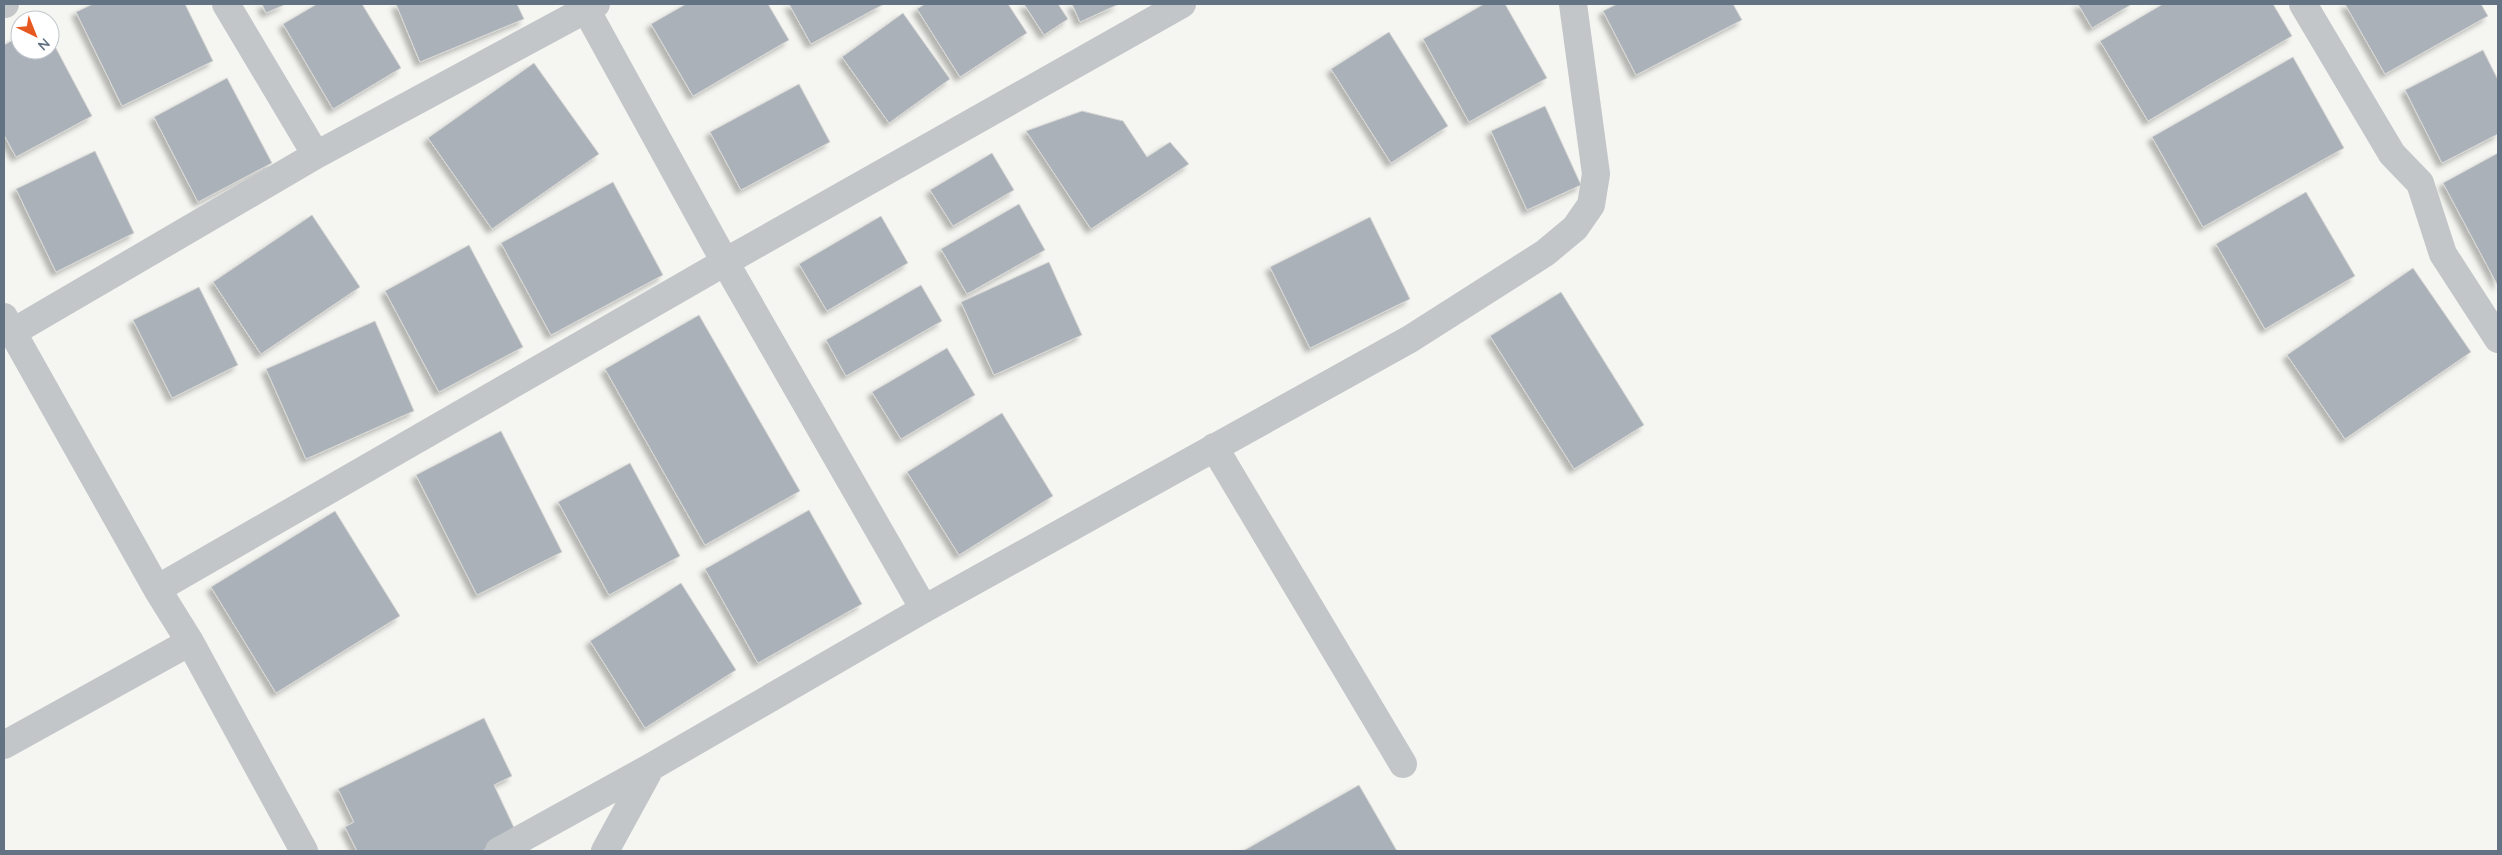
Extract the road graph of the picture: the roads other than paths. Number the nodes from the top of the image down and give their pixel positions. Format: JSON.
{"nodes":[{"id":1,"x":226,"y":4,"type":"edge"},
{"id":2,"x":1182,"y":4,"type":"edge"},
{"id":3,"x":1573,"y":4,"type":"edge"},
{"id":4,"x":2303,"y":4,"type":"edge"},
{"id":5,"x":588,"y":5,"type":"edge"},
{"id":6,"x":316,"y":155,"type":"junction"},
{"id":7,"x":724,"y":262,"type":"junction"},
{"id":8,"x":8,"y":325,"type":"edge"},
{"id":9,"x":2498,"y":339,"type":"edge"},
{"id":10,"x":1214,"y":447,"type":"junction"},
{"id":11,"x":157,"y":589,"type":"junction"},
{"id":12,"x":924,"y":609,"type":"junction"},
{"id":13,"x":190,"y":642,"type":"junction"},
{"id":14,"x":4,"y":745,"type":"edge"},
{"id":15,"x":1403,"y":764,"type":"dead end"},
{"id":16,"x":652,"y":767,"type":"junction"},
{"id":17,"x":304,"y":851,"type":"edge"},
{"id":18,"x":499,"y":851,"type":"edge"},
{"id":19,"x":605,"y":851,"type":"edge"}],
"edges":[{"from":1,"to":6,"type":"street"},
{"from":2,"to":7,"type":"street"},
{"from":3,"to":10,"type":"street"},
{"from":4,"to":9,"type":"street"},
{"from":5,"to":6,"type":"street"},
{"from":5,"to":7,"type":"street"},
{"from":6,"to":8,"type":"street"},
{"from":7,"to":11,"type":"street"},
{"from":7,"to":12,"type":"street"},
{"from":8,"to":11,"type":"street"},
{"from":10,"to":12,"type":"street"},
{"from":10,"to":15,"type":"street"},
{"from":11,"to":13,"type":"street"},
{"from":12,"to":16,"type":"street"},
{"from":13,"to":14,"type":"street"},
{"from":13,"to":17,"type":"street"},
{"from":16,"to":18,"type":"street"},
{"from":16,"to":19,"type":"street"}]}
